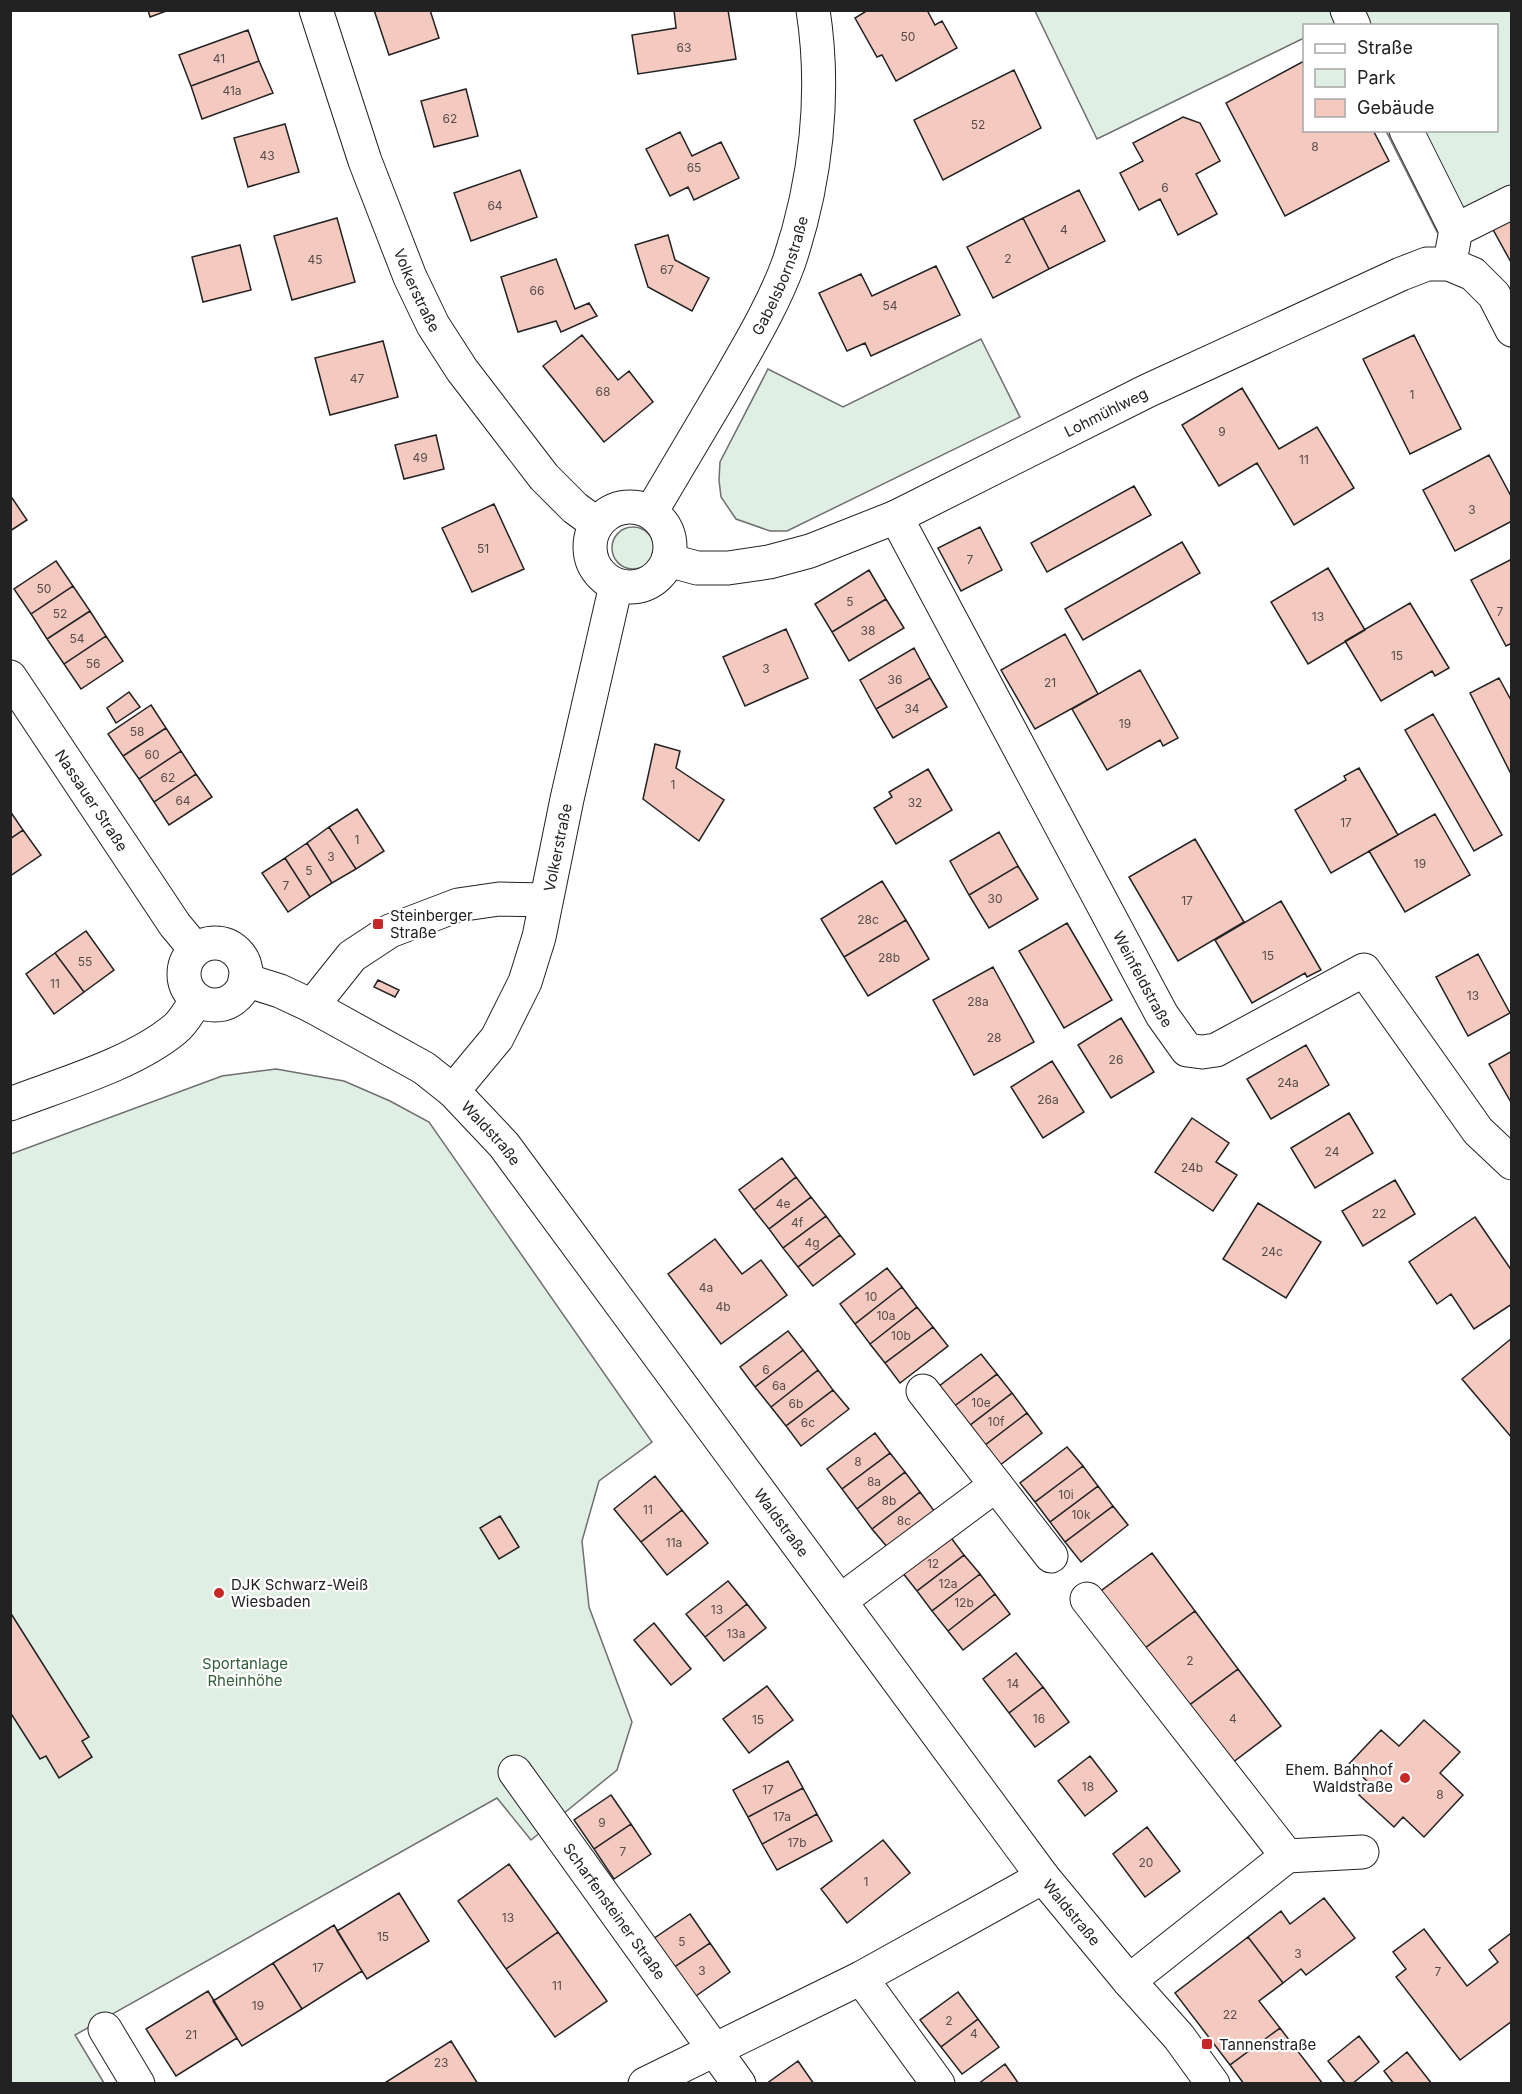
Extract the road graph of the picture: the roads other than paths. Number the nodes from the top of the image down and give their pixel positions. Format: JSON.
{"nodes":[{"id":1,"x":316,"y":10,"type":"edge"},
{"id":2,"x":813,"y":10,"type":"edge"},
{"id":3,"x":1347,"y":10,"type":"edge"},
{"id":4,"x":1353,"y":24,"type":"edge"},
{"id":5,"x":1407,"y":132,"type":"edge"},
{"id":6,"x":1512,"y":202,"type":"edge"},
{"id":7,"x":1456,"y":230,"type":"junction"},
{"id":8,"x":1449,"y":264,"type":"junction"},
{"id":9,"x":1512,"y":330,"type":"edge"},
{"id":10,"x":651,"y":512,"type":"junction"},
{"id":11,"x":896,"y":517,"type":"junction"},
{"id":12,"x":597,"y":524,"type":"junction"},
{"id":13,"x":668,"y":560,"type":"junction"},
{"id":14,"x":616,"y":585,"type":"junction"},
{"id":15,"x":10,"y":677,"type":"edge"},
{"id":16,"x":546,"y":900,"type":"junction"},
{"id":17,"x":195,"y":949,"type":"junction"},
{"id":18,"x":245,"y":980,"type":"junction"},
{"id":19,"x":197,"y":1000,"type":"junction"},
{"id":20,"x":312,"y":1006,"type":"junction"},
{"id":21,"x":453,"y":1091,"type":"junction"},
{"id":22,"x":10,"y":1104,"type":"edge"},
{"id":23,"x":1512,"y":1163,"type":"edge"},
{"id":24,"x":923,"y":1391,"type":"dead end"},
{"id":25,"x":996,"y":1485,"type":"junction"},
{"id":26,"x":1051,"y":1556,"type":"dead end"},
{"id":27,"x":1087,"y":1599,"type":"dead end"},
{"id":28,"x":840,"y":1601,"type":"junction"},
{"id":29,"x":515,"y":1772,"type":"dead end"},
{"id":30,"x":1362,"y":1852,"type":"dead end"},
{"id":31,"x":1287,"y":1856,"type":"junction"},
{"id":32,"x":1043,"y":1876,"type":"junction"},
{"id":33,"x":861,"y":1978,"type":"junction"},
{"id":34,"x":1129,"y":1981,"type":"junction"},
{"id":35,"x":105,"y":2029,"type":"dead end"},
{"id":36,"x":715,"y":2050,"type":"junction"},
{"id":37,"x":138,"y":2084,"type":"edge"},
{"id":38,"x":645,"y":2084,"type":"edge"},
{"id":39,"x":739,"y":2084,"type":"edge"},
{"id":40,"x":938,"y":2084,"type":"edge"},
{"id":41,"x":1213,"y":2084,"type":"edge"}],
"edges":[{"from":1,"to":12,"type":"street","name":"Volkerstraße"},
{"from":2,"to":10,"type":"street","name":"Gabelsbornstraße"},
{"from":3,"to":4,"type":"street"},
{"from":5,"to":7,"type":"street"},
{"from":6,"to":7,"type":"street"},
{"from":7,"to":8,"type":"street"},
{"from":8,"to":9,"type":"street"},
{"from":8,"to":11,"type":"street","name":"Lohmühlweg"},
{"from":10,"to":12,"type":"street"},
{"from":10,"to":13,"type":"street"},
{"from":11,"to":13,"type":"street","name":"Lohmühlweg"},
{"from":11,"to":23,"type":"street","name":"Weinfeldstraße"},
{"from":12,"to":14,"type":"street"},
{"from":13,"to":14,"type":"street"},
{"from":14,"to":16,"type":"street","name":"Volkerstraße"},
{"from":15,"to":17,"type":"street","name":"Nassauer Straße"},
{"from":16,"to":20,"type":"street"},
{"from":16,"to":21,"type":"street","name":"Volkerstraße"},
{"from":17,"to":18,"type":"street"},
{"from":17,"to":19,"type":"street"},
{"from":18,"to":19,"type":"street"},
{"from":18,"to":20,"type":"street"},
{"from":19,"to":22,"type":"street"},
{"from":20,"to":21,"type":"street","name":"Waldstraße"},
{"from":21,"to":28,"type":"street","name":"Waldstraße"},
{"from":24,"to":25,"type":"street"},
{"from":25,"to":26,"type":"street"},
{"from":25,"to":28,"type":"street"},
{"from":27,"to":31,"type":"street"},
{"from":28,"to":32,"type":"street","name":"Waldstraße"},
{"from":29,"to":36,"type":"street","name":"Scharfensteiner Straße"},
{"from":30,"to":31,"type":"street"},
{"from":31,"to":34,"type":"street"},
{"from":32,"to":33,"type":"street"},
{"from":32,"to":34,"type":"street","name":"Waldstraße"},
{"from":33,"to":36,"type":"street"},
{"from":33,"to":40,"type":"street"},
{"from":34,"to":41,"type":"street","name":"Waldstraße"},
{"from":35,"to":37,"type":"street"},
{"from":36,"to":38,"type":"street"},
{"from":36,"to":39,"type":"street","name":"Scharfensteiner Straße"}]}
